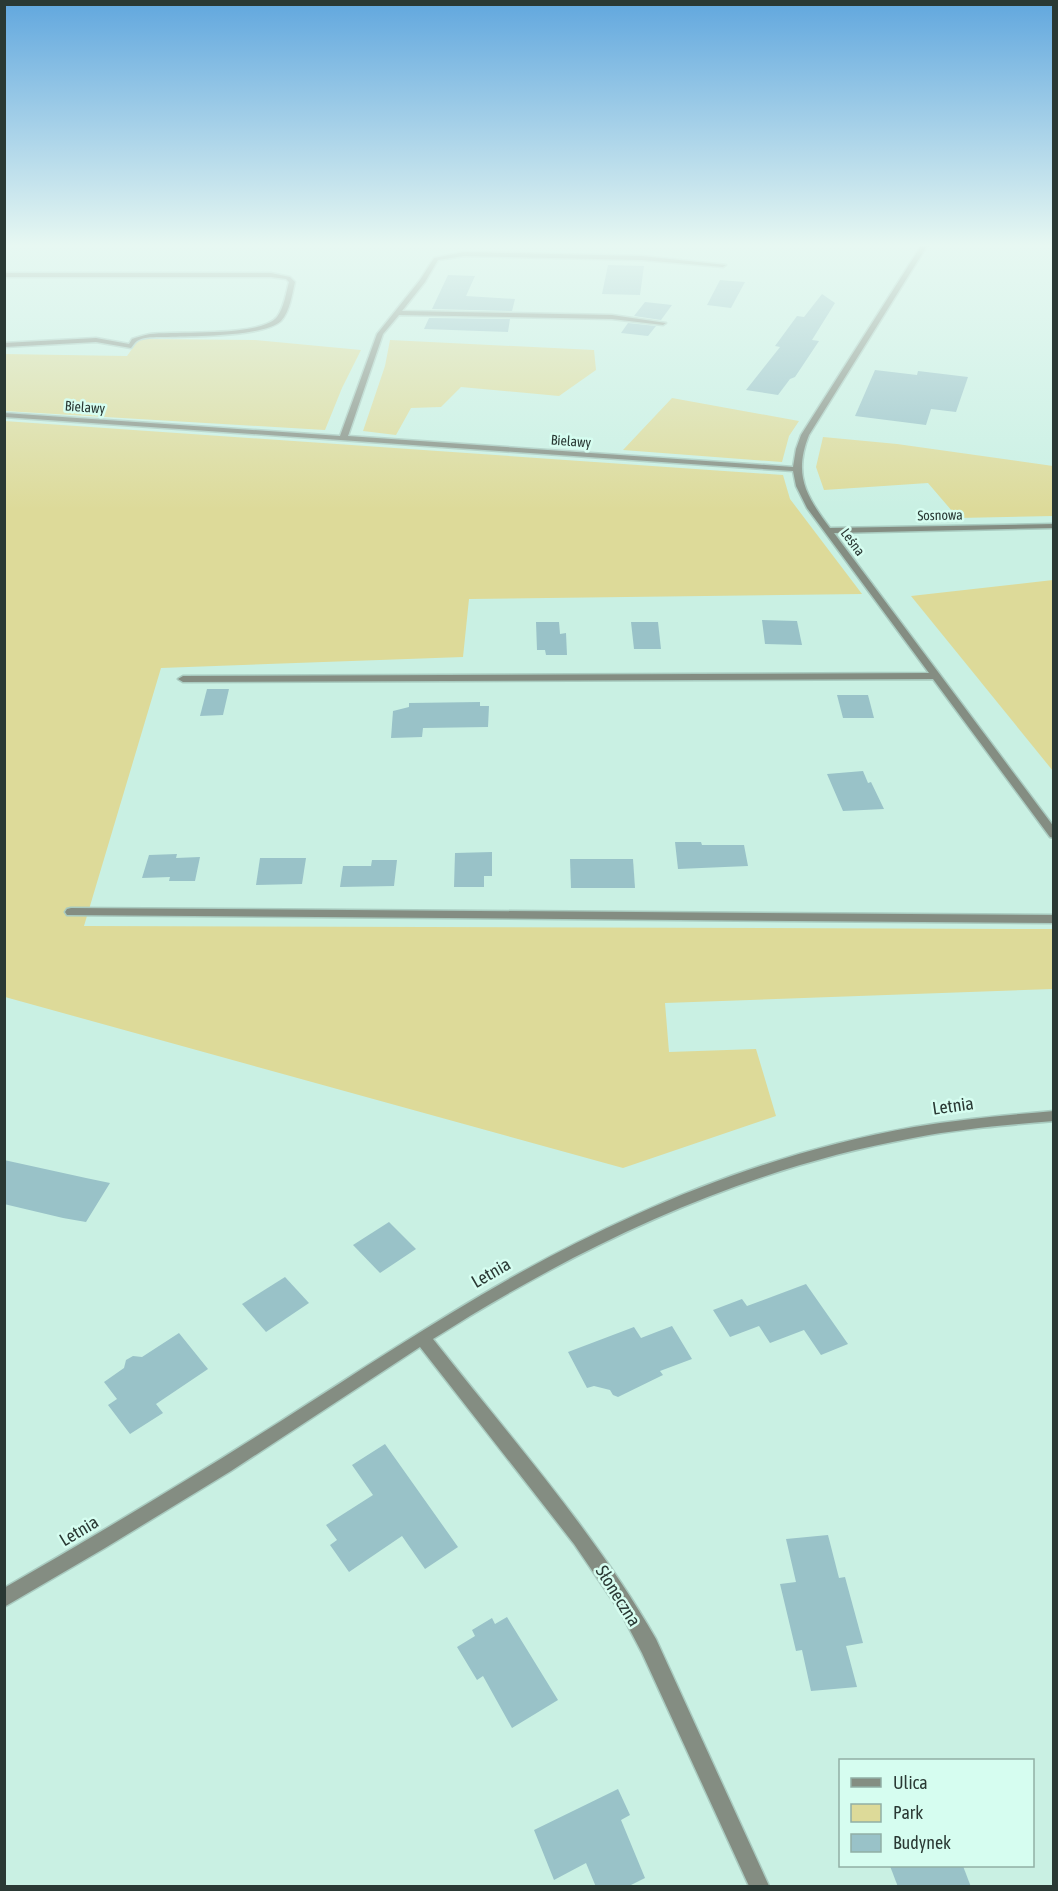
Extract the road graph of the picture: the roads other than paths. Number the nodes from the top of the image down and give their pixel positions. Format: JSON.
{"nodes":[{"id":1,"x":177,"y":334,"type":"edge"},
{"id":2,"x":380,"y":334,"type":"edge"},
{"id":3,"x":868,"y":334,"type":"edge"},
{"id":4,"x":4,"y":345,"type":"edge"},
{"id":5,"x":4,"y":415,"type":"edge"},
{"id":6,"x":343,"y":439,"type":"junction"},
{"id":7,"x":796,"y":469,"type":"junction"},
{"id":8,"x":1053,"y":526,"type":"edge"},
{"id":9,"x":828,"y":531,"type":"junction"},
{"id":10,"x":936,"y":676,"type":"junction"},
{"id":11,"x":183,"y":679,"type":"dead end"},
{"id":12,"x":1053,"y":835,"type":"edge"},
{"id":13,"x":71,"y":912,"type":"dead end"},
{"id":14,"x":1053,"y":919,"type":"edge"},
{"id":15,"x":1053,"y":1116,"type":"edge"},
{"id":16,"x":423,"y":1339,"type":"junction"},
{"id":17,"x":4,"y":1598,"type":"edge"},
{"id":18,"x":759,"y":1887,"type":"edge"}],
"edges":[{"from":1,"to":4,"type":"street"},
{"from":2,"to":6,"type":"street"},
{"from":3,"to":7,"type":"street"},
{"from":5,"to":6,"type":"street","name":"Bielawy"},
{"from":6,"to":7,"type":"street","name":"Bielawy"},
{"from":7,"to":9,"type":"street","name":"Leśna"},
{"from":8,"to":9,"type":"street","name":"Sosnowa"},
{"from":9,"to":10,"type":"street","name":"Leśna"},
{"from":10,"to":11,"type":"street"},
{"from":10,"to":12,"type":"street","name":"Leśna"},
{"from":13,"to":14,"type":"street"},
{"from":15,"to":16,"type":"street","name":"Letnia"},
{"from":16,"to":17,"type":"street","name":"Letnia"},
{"from":16,"to":18,"type":"street","name":"Słoneczna"}]}
